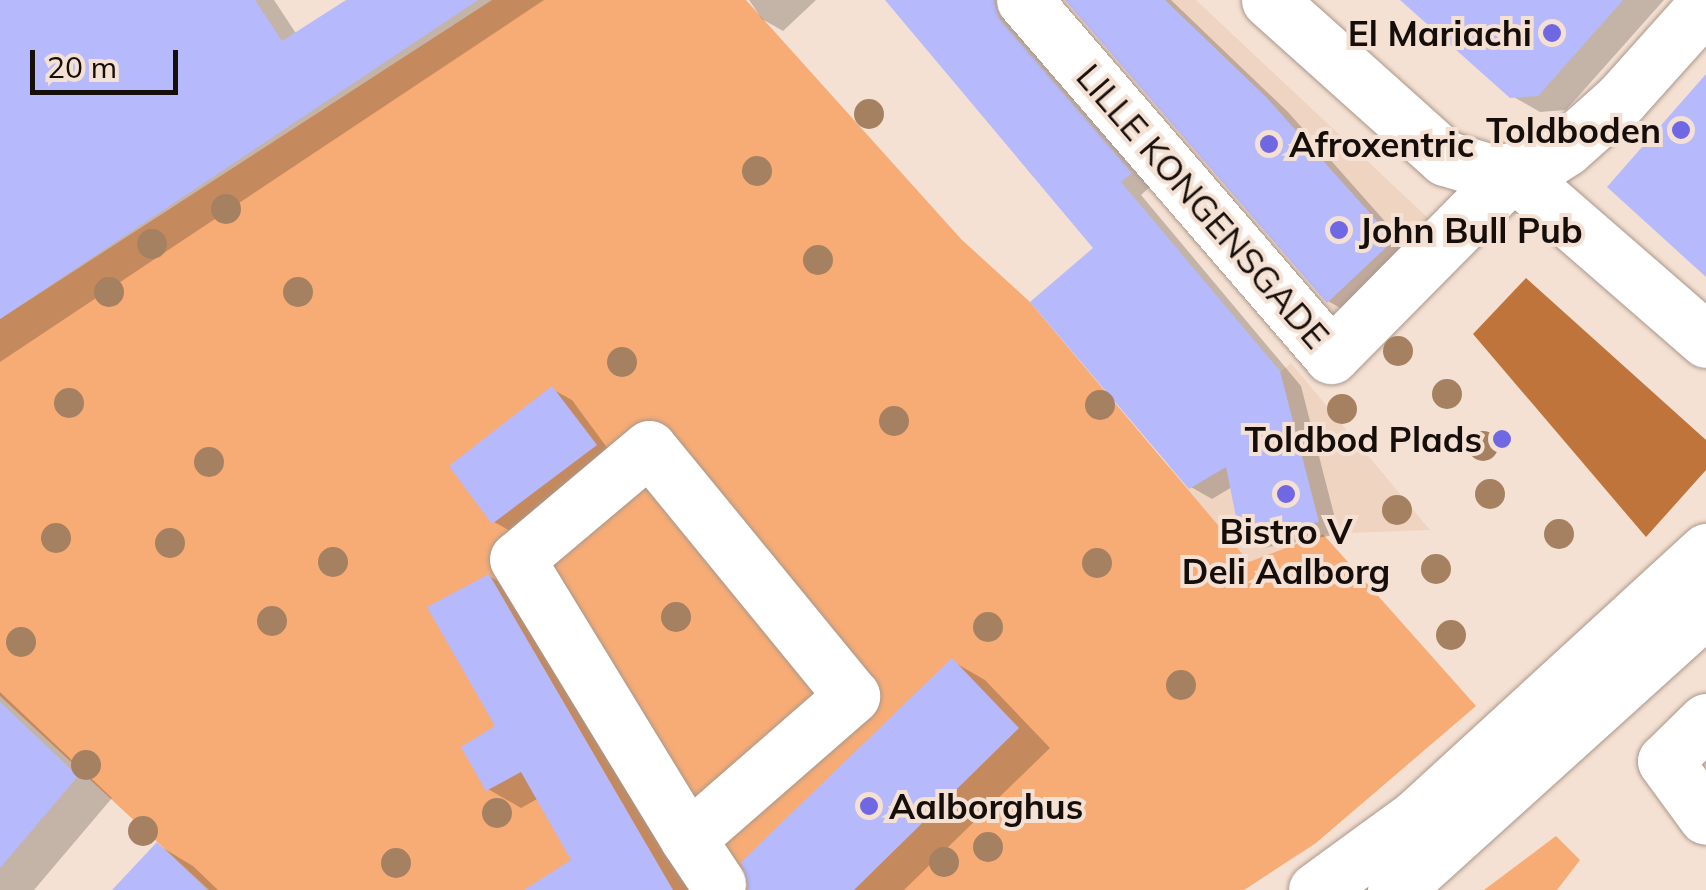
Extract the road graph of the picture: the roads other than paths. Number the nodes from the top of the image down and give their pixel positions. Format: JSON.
{"nodes":[{"id":1,"x":1024,"y":0,"type":"edge"},
{"id":2,"x":1269,"y":0,"type":"edge"},
{"id":3,"x":1706,"y":4,"type":"edge"},
{"id":4,"x":1514,"y":172,"type":"junction"},
{"id":5,"x":1706,"y":340,"type":"edge"},
{"id":6,"x":1706,"y":551,"type":"edge"},
{"id":7,"x":1706,"y":609,"type":"edge"},
{"id":8,"x":1602,"y":681,"type":"junction"},
{"id":9,"x":1706,"y":721,"type":"edge"},
{"id":10,"x":1706,"y":816,"type":"edge"},
{"id":11,"x":688,"y":839,"type":"junction"},
{"id":12,"x":718,"y":884,"type":"dead end"},
{"id":13,"x":1316,"y":890,"type":"edge"},
{"id":14,"x":1396,"y":890,"type":"edge"}],
"edges":[{"from":1,"to":4,"type":"street","name":"LILLE KONGENSGADE"},
{"from":2,"to":4,"type":"street"},
{"from":3,"to":4,"type":"street"},
{"from":4,"to":5,"type":"street"},
{"from":6,"to":8,"type":"street"},
{"from":7,"to":8,"type":"street"},
{"from":8,"to":13,"type":"street"},
{"from":8,"to":14,"type":"street"},
{"from":9,"to":10,"type":"street"},
{"from":11,"to":11,"type":"street"},
{"from":11,"to":12,"type":"street"}]}
